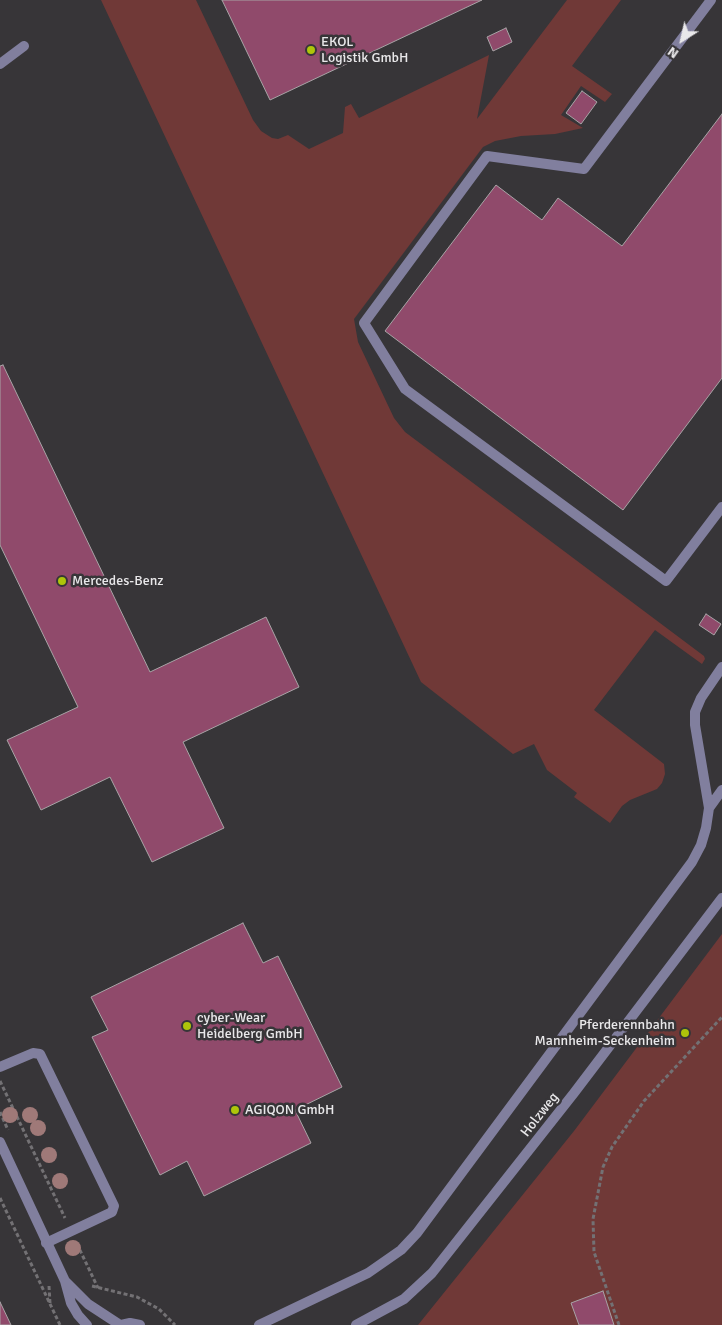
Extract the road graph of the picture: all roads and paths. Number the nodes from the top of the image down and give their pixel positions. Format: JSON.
{"nodes":[{"id":1,"x":710,"y":0,"type":"edge"},
{"id":2,"x":24,"y":46,"type":"dead end"},
{"id":3,"x":0,"y":64,"type":"edge"},
{"id":4,"x":722,"y":507,"type":"edge"},
{"id":5,"x":722,"y":667,"type":"edge"},
{"id":6,"x":722,"y":790,"type":"edge"},
{"id":7,"x":709,"y":808,"type":"junction"},
{"id":8,"x":722,"y":898,"type":"edge"},
{"id":9,"x":722,"y":1017,"type":"edge"},
{"id":10,"x":0,"y":1067,"type":"edge"},
{"id":11,"x":0,"y":1081,"type":"edge"},
{"id":12,"x":0,"y":1142,"type":"edge"},
{"id":13,"x":0,"y":1198,"type":"edge"},
{"id":14,"x":71,"y":1231,"type":"junction"},
{"id":15,"x":46,"y":1243,"type":"junction"},
{"id":16,"x":65,"y":1281,"type":"junction"},
{"id":17,"x":60,"y":1325,"type":"edge"},
{"id":18,"x":87,"y":1325,"type":"edge"},
{"id":19,"x":121,"y":1325,"type":"edge"},
{"id":20,"x":140,"y":1325,"type":"edge"},
{"id":21,"x":175,"y":1325,"type":"edge"},
{"id":22,"x":259,"y":1325,"type":"edge"},
{"id":23,"x":356,"y":1325,"type":"edge"},
{"id":24,"x":619,"y":1325,"type":"edge"}],
"edges":[{"from":1,"to":4,"type":"street"},
{"from":2,"to":3,"type":"street"},
{"from":5,"to":7,"type":"street"},
{"from":6,"to":7,"type":"street"},
{"from":7,"to":22,"type":"street"},
{"from":8,"to":23,"type":"street","name":"Holzweg"},
{"from":9,"to":24,"type":"path"},
{"from":10,"to":14,"type":"street"},
{"from":11,"to":14,"type":"path"},
{"from":12,"to":15,"type":"street"},
{"from":13,"to":17,"type":"path"},
{"from":14,"to":15,"type":"street"},
{"from":14,"to":21,"type":"path"},
{"from":15,"to":16,"type":"street"},
{"from":16,"to":18,"type":"street"},
{"from":16,"to":19,"type":"street"},
{"from":19,"to":20,"type":"street"}]}
